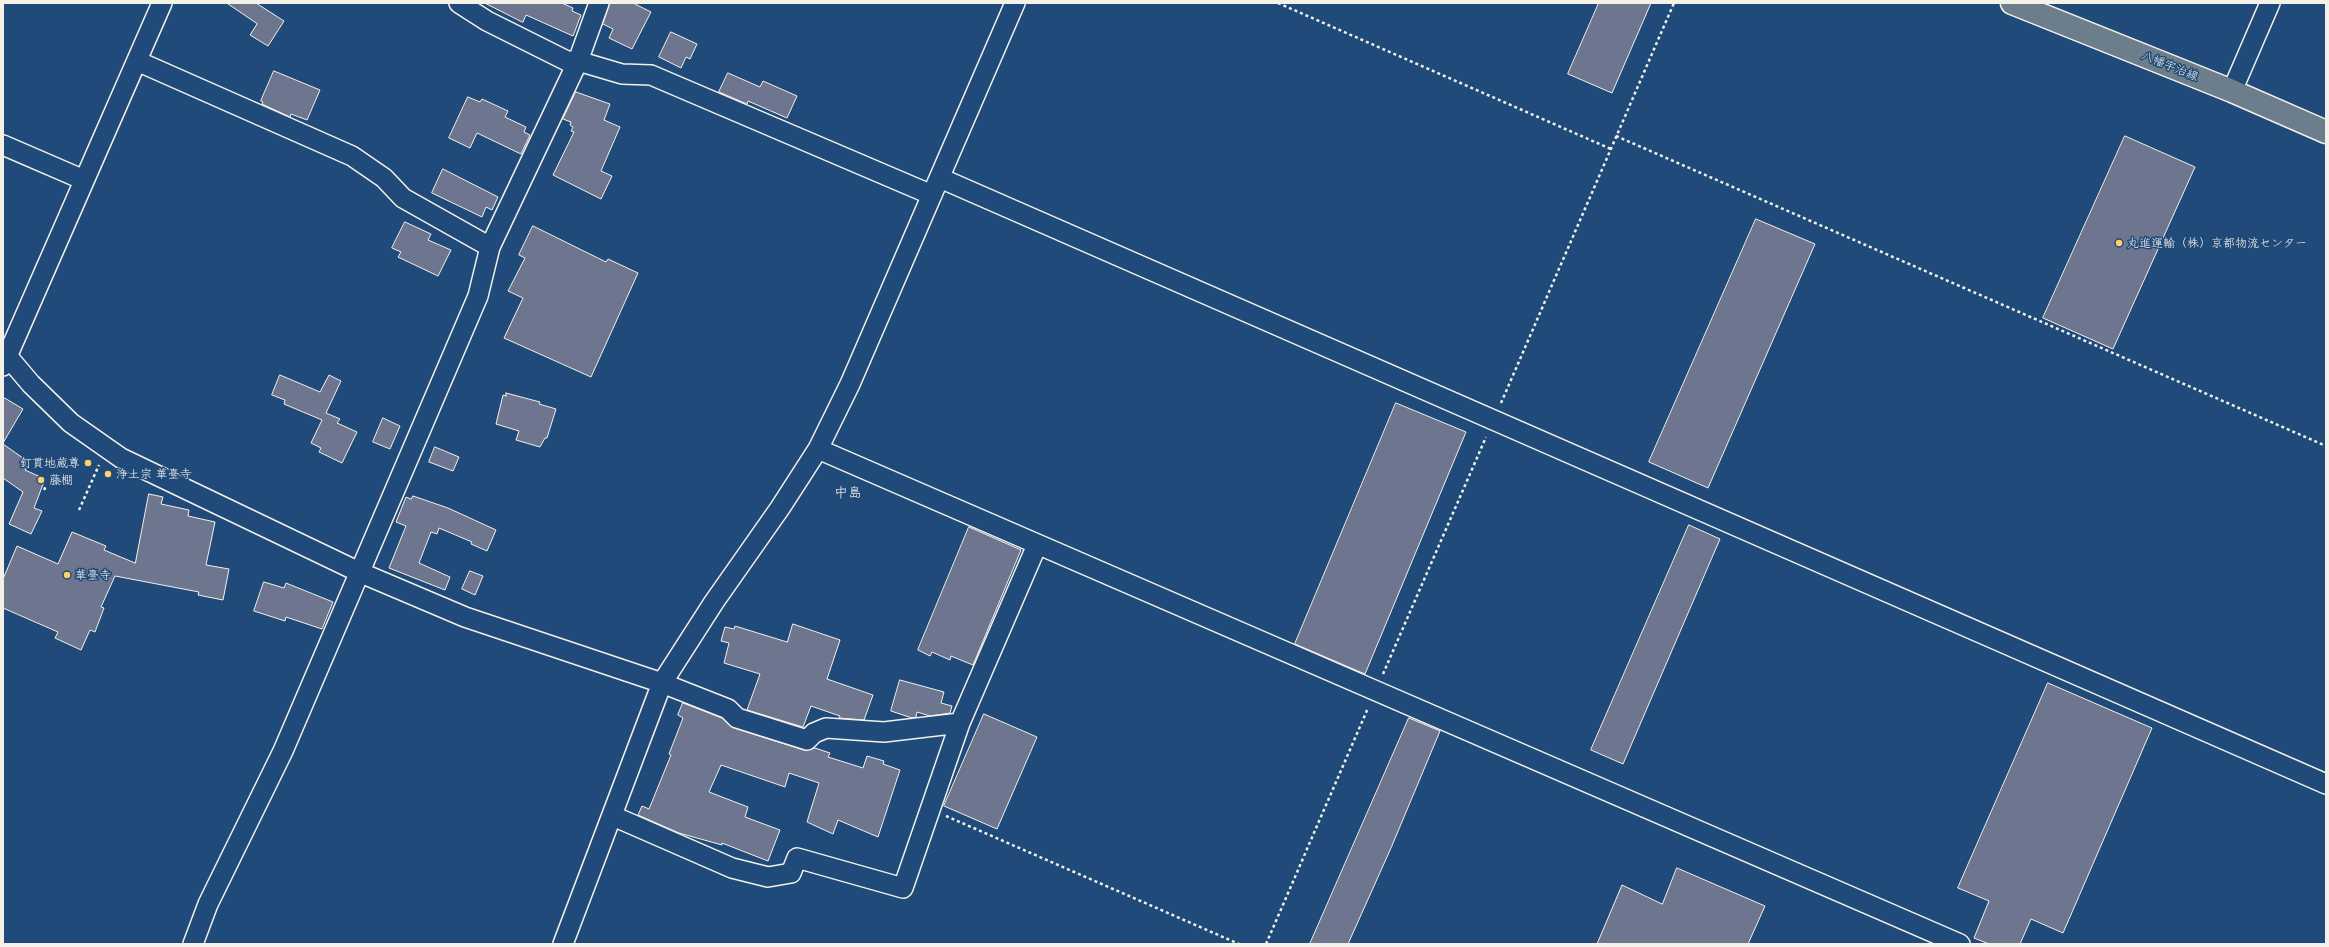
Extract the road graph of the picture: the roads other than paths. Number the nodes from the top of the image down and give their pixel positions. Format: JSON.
{"nodes":[{"id":1,"x":162,"y":3,"type":"edge"},
{"id":2,"x":459,"y":3,"type":"edge"},
{"id":3,"x":599,"y":3,"type":"edge"},
{"id":4,"x":1015,"y":3,"type":"edge"},
{"id":5,"x":2012,"y":3,"type":"edge"},
{"id":6,"x":2270,"y":3,"type":"edge"},
{"id":7,"x":137,"y":61,"type":"junction"},
{"id":8,"x":578,"y":61,"type":"junction"},
{"id":9,"x":2232,"y":91,"type":"junction"},
{"id":10,"x":2326,"y":132,"type":"edge"},
{"id":11,"x":3,"y":145,"type":"edge"},
{"id":12,"x":940,"y":178,"type":"junction"},
{"id":13,"x":84,"y":180,"type":"junction"},
{"id":14,"x":932,"y":195,"type":"junction"},
{"id":15,"x":490,"y":247,"type":"junction"},
{"id":16,"x":4,"y":358,"type":"edge"},
{"id":17,"x":818,"y":449,"type":"junction"},
{"id":18,"x":1037,"y":545,"type":"junction"},
{"id":19,"x":358,"y":572,"type":"junction"},
{"id":20,"x":662,"y":683,"type":"junction"},
{"id":21,"x":960,"y":723,"type":"junction"},
{"id":22,"x":2326,"y":784,"type":"edge"},
{"id":23,"x":612,"y":816,"type":"junction"},
{"id":24,"x":193,"y":944,"type":"edge"},
{"id":25,"x":563,"y":944,"type":"edge"},
{"id":26,"x":1960,"y":944,"type":"edge"}],
"edges":[{"from":1,"to":7,"type":"street"},
{"from":2,"to":8,"type":"street"},
{"from":3,"to":8,"type":"street"},
{"from":4,"to":12,"type":"street"},
{"from":5,"to":9,"type":"main road","name":"八幡宇治線"},
{"from":6,"to":9,"type":"street"},
{"from":7,"to":13,"type":"street"},
{"from":7,"to":15,"type":"street"},
{"from":8,"to":14,"type":"street"},
{"from":8,"to":15,"type":"street"},
{"from":9,"to":10,"type":"main road","name":"八幡宇治線"},
{"from":11,"to":13,"type":"street"},
{"from":12,"to":14,"type":"street"},
{"from":12,"to":22,"type":"street"},
{"from":13,"to":16,"type":"street"},
{"from":14,"to":17,"type":"street"},
{"from":15,"to":19,"type":"street"},
{"from":16,"to":19,"type":"street"},
{"from":17,"to":18,"type":"street"},
{"from":17,"to":20,"type":"street"},
{"from":18,"to":21,"type":"street"},
{"from":18,"to":26,"type":"street"},
{"from":19,"to":20,"type":"street"},
{"from":19,"to":24,"type":"street"},
{"from":20,"to":21,"type":"street"},
{"from":20,"to":23,"type":"street"},
{"from":21,"to":23,"type":"street"},
{"from":23,"to":25,"type":"street"}]}
